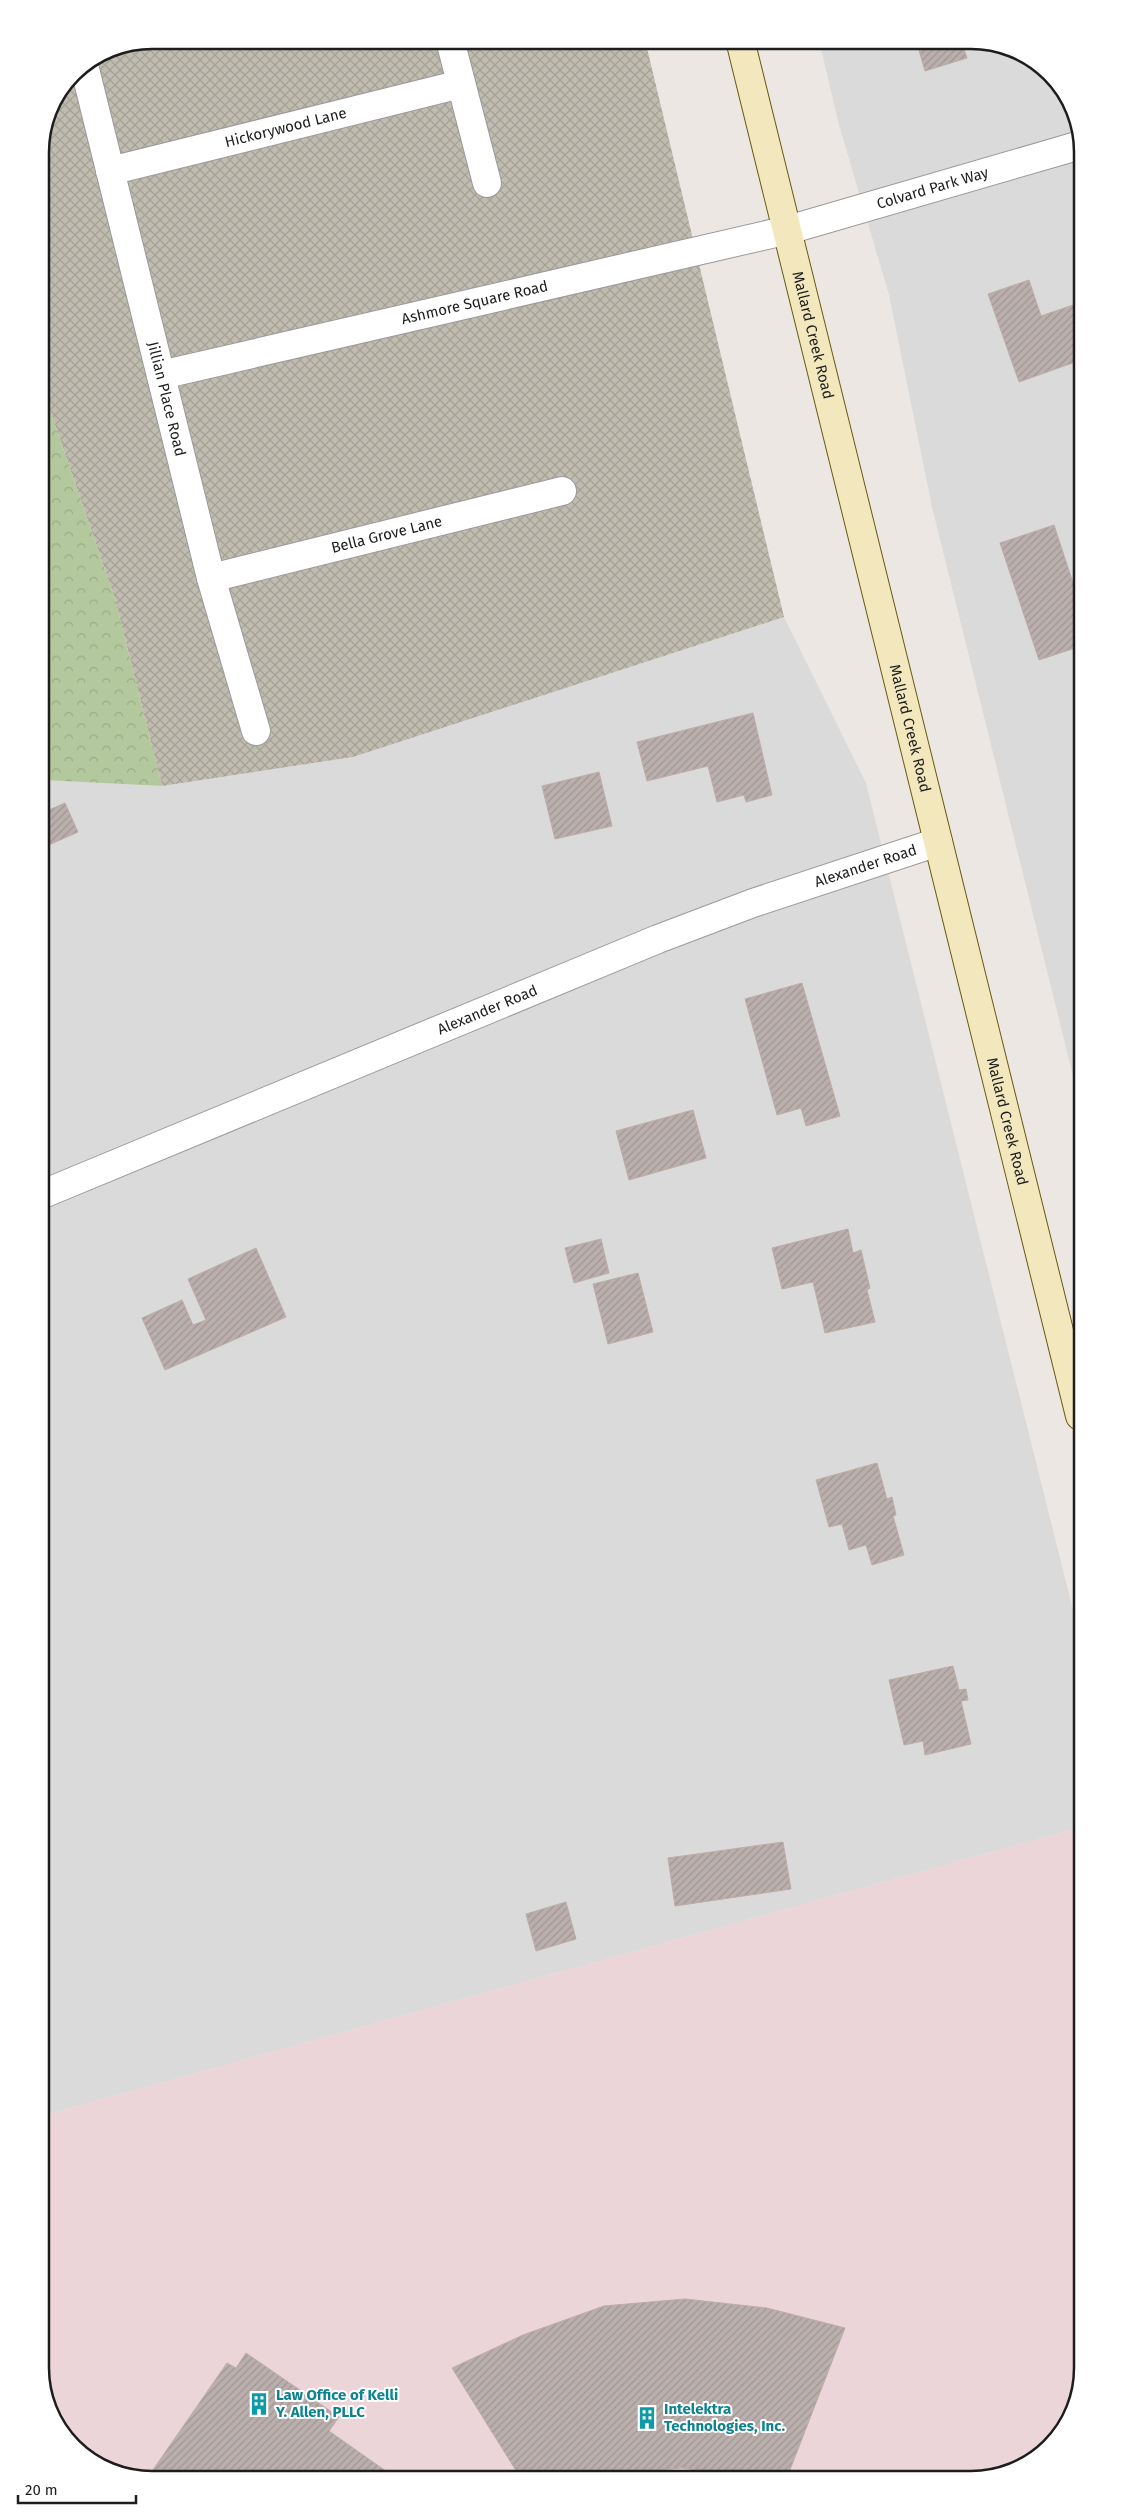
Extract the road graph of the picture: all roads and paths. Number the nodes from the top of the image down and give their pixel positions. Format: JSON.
{"nodes":[{"id":1,"x":452,"y":49,"type":"edge"},
{"id":2,"x":742,"y":49,"type":"edge"},
{"id":3,"x":86,"y":73,"type":"edge"},
{"id":4,"x":461,"y":84,"type":"junction"},
{"id":5,"x":1074,"y":147,"type":"edge"},
{"id":6,"x":110,"y":171,"type":"junction"},
{"id":7,"x":487,"y":184,"type":"dead end"},
{"id":8,"x":788,"y":230,"type":"junction"},
{"id":9,"x":161,"y":375,"type":"junction"},
{"id":10,"x":562,"y":491,"type":"dead end"},
{"id":11,"x":212,"y":578,"type":"junction"},
{"id":12,"x":256,"y":731,"type":"dead end"},
{"id":13,"x":938,"y":842,"type":"junction"},
{"id":14,"x":49,"y":1192,"type":"edge"},
{"id":15,"x":1074,"y":1392,"type":"edge"}],
"edges":[{"from":1,"to":4,"type":"street"},
{"from":2,"to":8,"type":"main road","name":"Mallard Creek Road"},
{"from":3,"to":6,"type":"street","name":"Jillian Place Road"},
{"from":4,"to":6,"type":"street","name":"Hickorywood Lane"},
{"from":4,"to":7,"type":"street"},
{"from":5,"to":8,"type":"street","name":"Colvard Park Way"},
{"from":6,"to":9,"type":"street","name":"Jillian Place Road"},
{"from":8,"to":9,"type":"street","name":"Ashmore Square Road"},
{"from":8,"to":13,"type":"main road","name":"Mallard Creek Road"},
{"from":9,"to":11,"type":"street","name":"Jillian Place Road"},
{"from":10,"to":11,"type":"street","name":"Bella Grove Lane"},
{"from":11,"to":12,"type":"street","name":"Jillian Place Road"},
{"from":13,"to":14,"type":"street","name":"Alexander Road"},
{"from":13,"to":15,"type":"main road","name":"Mallard Creek Road"}]}
